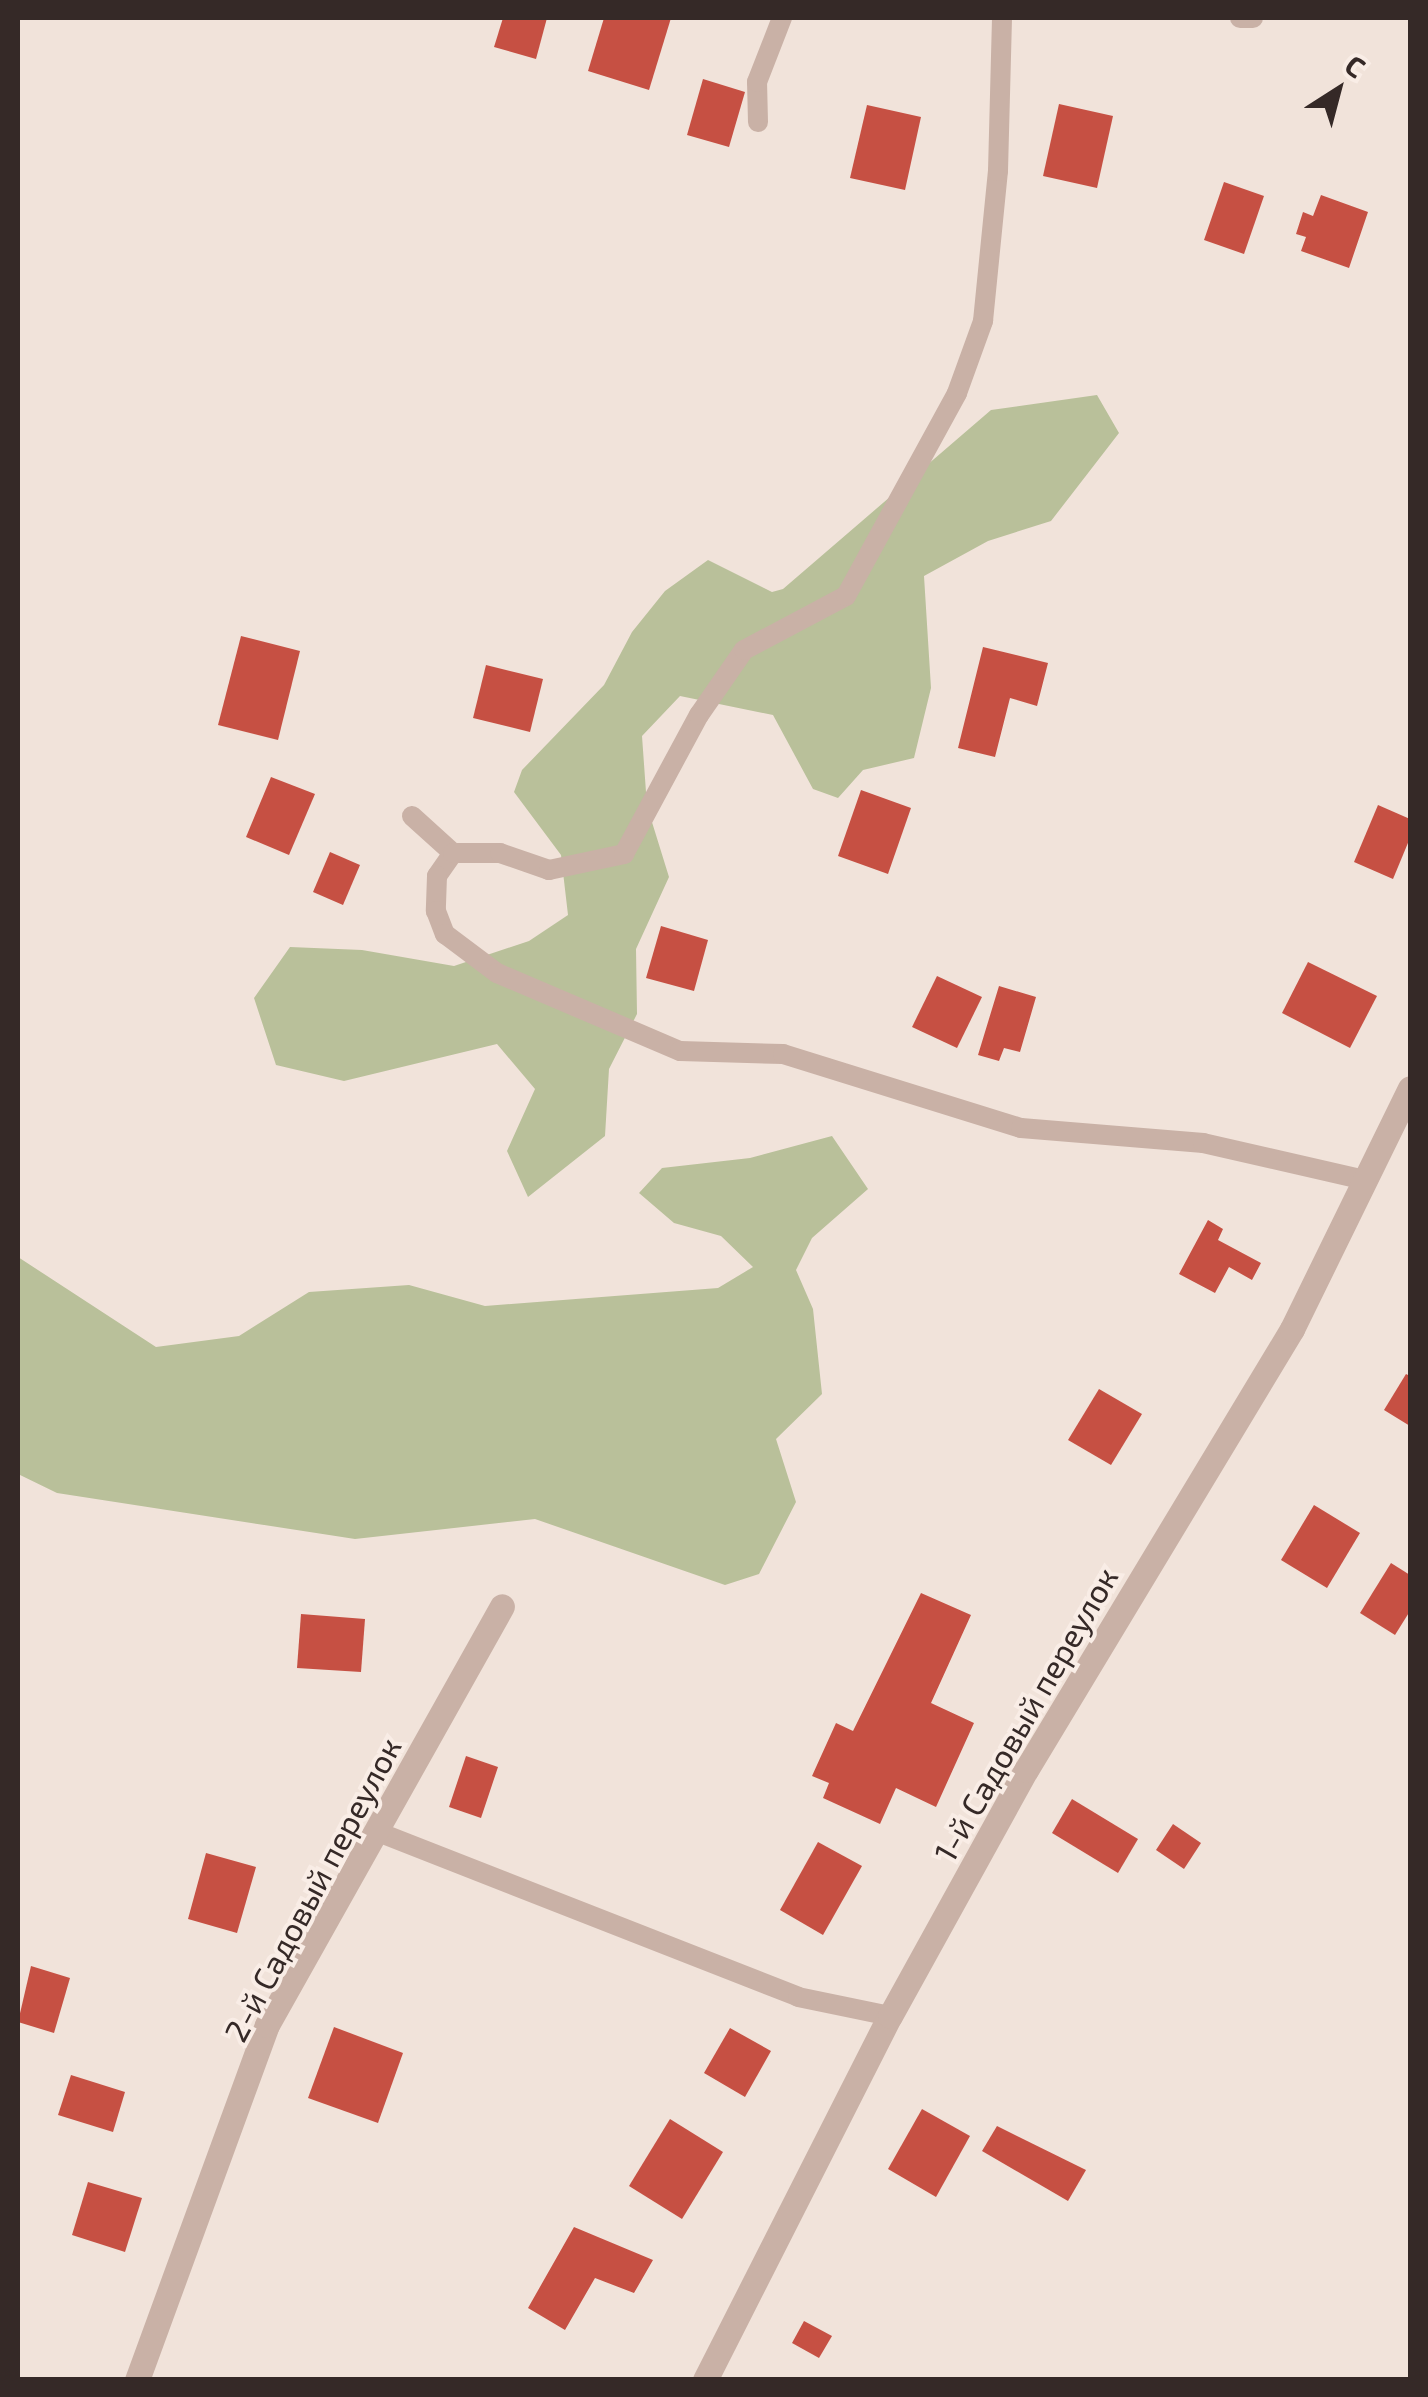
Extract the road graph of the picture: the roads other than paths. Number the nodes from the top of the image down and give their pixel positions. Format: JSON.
{"nodes":[{"id":1,"x":782,"y":18,"type":"edge"},
{"id":2,"x":1002,"y":18,"type":"edge"},
{"id":3,"x":1240,"y":18,"type":"edge"},
{"id":4,"x":1253,"y":18,"type":"edge"},
{"id":5,"x":758,"y":122,"type":"dead end"},
{"id":6,"x":412,"y":816,"type":"dead end"},
{"id":7,"x":453,"y":853,"type":"junction"},
{"id":8,"x":1410,"y":1088,"type":"edge"},
{"id":9,"x":1366,"y":1180,"type":"junction"},
{"id":10,"x":502,"y":1607,"type":"dead end"},
{"id":11,"x":378,"y":1832,"type":"junction"},
{"id":12,"x":890,"y":2016,"type":"junction"},
{"id":13,"x":138,"y":2380,"type":"edge"},
{"id":14,"x":706,"y":2380,"type":"edge"}],
"edges":[{"from":1,"to":5,"type":"lane"},
{"from":2,"to":7,"type":"lane"},
{"from":3,"to":4,"type":"lane"},
{"from":6,"to":7,"type":"lane"},
{"from":7,"to":9,"type":"lane"},
{"from":8,"to":9,"type":"street","name":"1-й Садовый переулок"},
{"from":9,"to":12,"type":"street","name":"1-й Садовый переулок"},
{"from":10,"to":11,"type":"street","name":"2-й Садовый переулок"},
{"from":11,"to":12,"type":"lane"},
{"from":11,"to":13,"type":"street","name":"2-й Садовый переулок"},
{"from":12,"to":14,"type":"street","name":"1-й Садовый переулок"}]}
